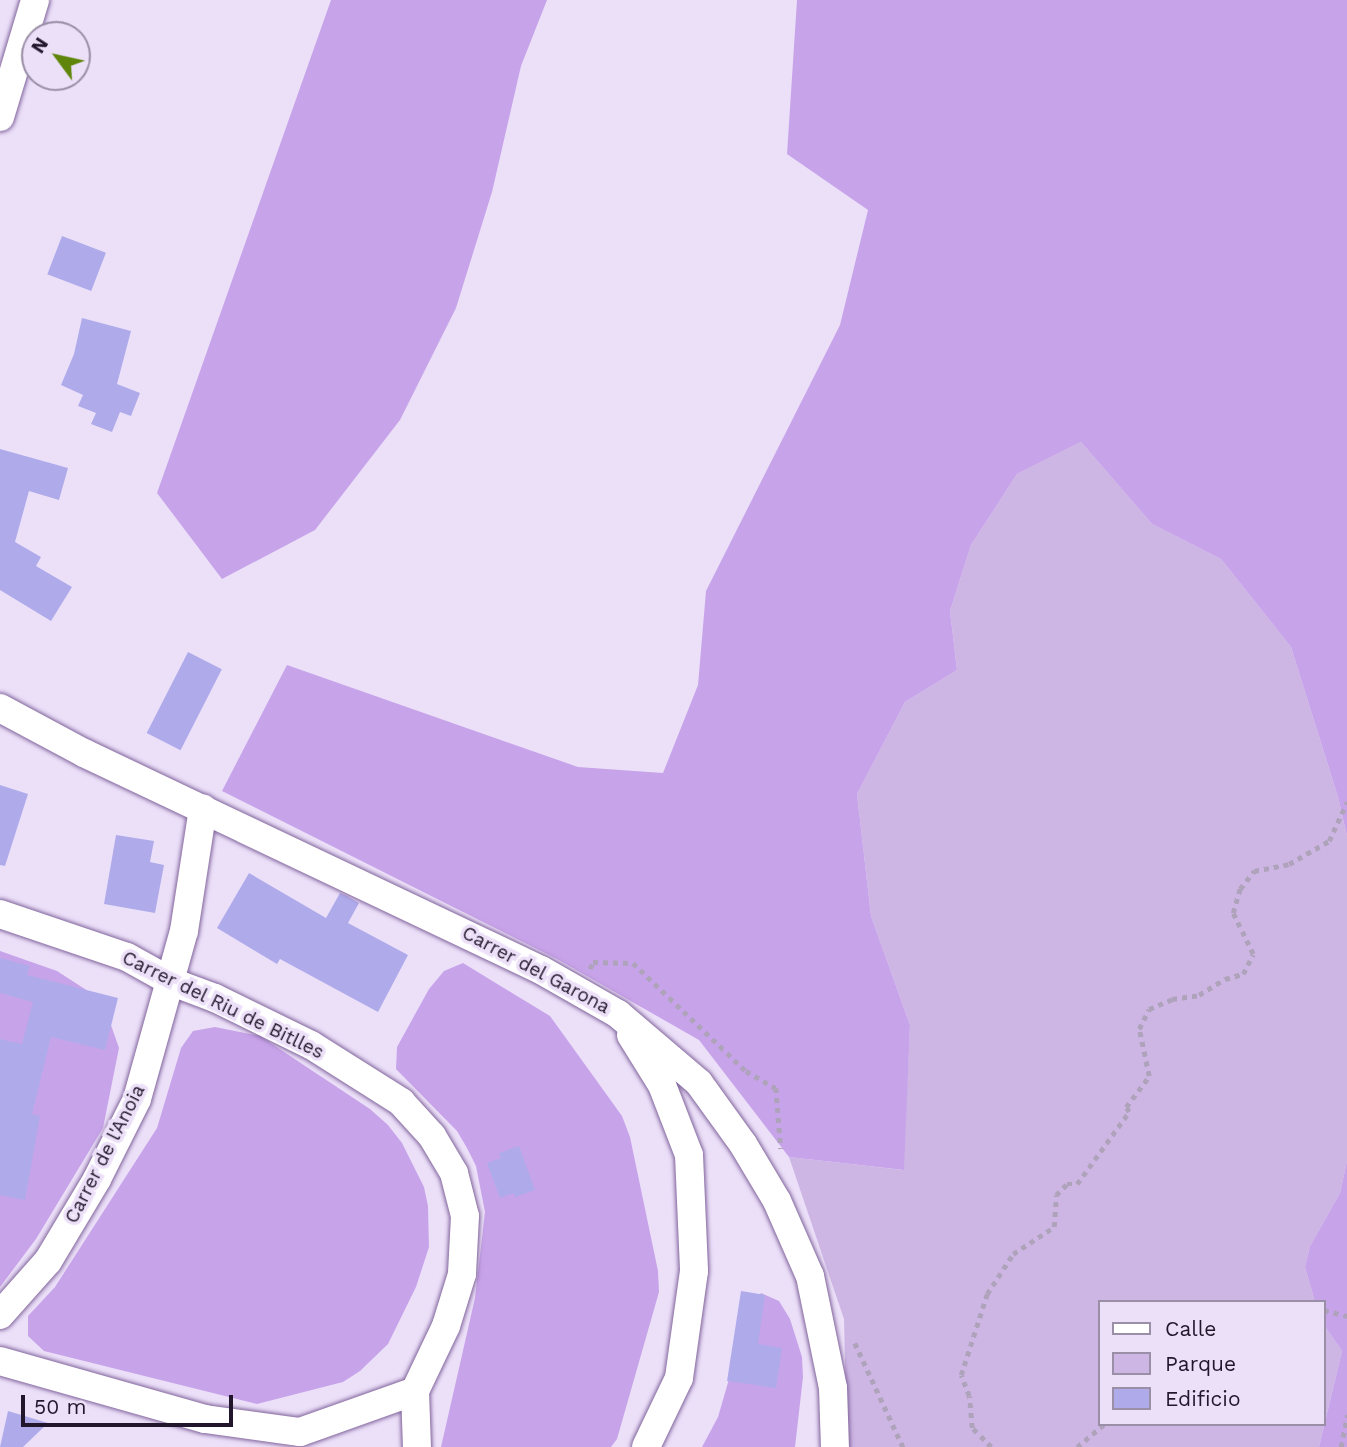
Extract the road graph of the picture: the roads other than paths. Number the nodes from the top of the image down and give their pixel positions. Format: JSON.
{"nodes":[{"id":1,"x":35,"y":0,"type":"edge"},
{"id":2,"x":0,"y":117,"type":"edge"},
{"id":3,"x":0,"y":708,"type":"edge"},
{"id":4,"x":203,"y":808,"type":"junction"},
{"id":5,"x":0,"y":914,"type":"edge"},
{"id":6,"x":172,"y":982,"type":"junction"},
{"id":7,"x":618,"y":1014,"type":"junction"},
{"id":8,"x":0,"y":1315,"type":"edge"},
{"id":9,"x":0,"y":1362,"type":"edge"},
{"id":10,"x":415,"y":1391,"type":"junction"},
{"id":11,"x":417,"y":1447,"type":"edge"},
{"id":12,"x":646,"y":1447,"type":"edge"},
{"id":13,"x":835,"y":1447,"type":"edge"}],
"edges":[{"from":1,"to":2,"type":"street"},
{"from":3,"to":4,"type":"street","name":"Carrer del Garona"},
{"from":4,"to":6,"type":"street","name":"Carrer de l'Anoia"},
{"from":4,"to":7,"type":"street","name":"Carrer del Garona"},
{"from":5,"to":6,"type":"street","name":"Carrer del Riu de Bitlles"},
{"from":6,"to":8,"type":"street","name":"Carrer de l'Anoia"},
{"from":6,"to":10,"type":"street","name":"Carrer del Riu de Bitlles"},
{"from":7,"to":12,"type":"street"},
{"from":7,"to":13,"type":"street","name":"Carrer del Garona"},
{"from":9,"to":10,"type":"street"},
{"from":10,"to":11,"type":"street","name":"Carrer del Riu de Bitlles"}]}
